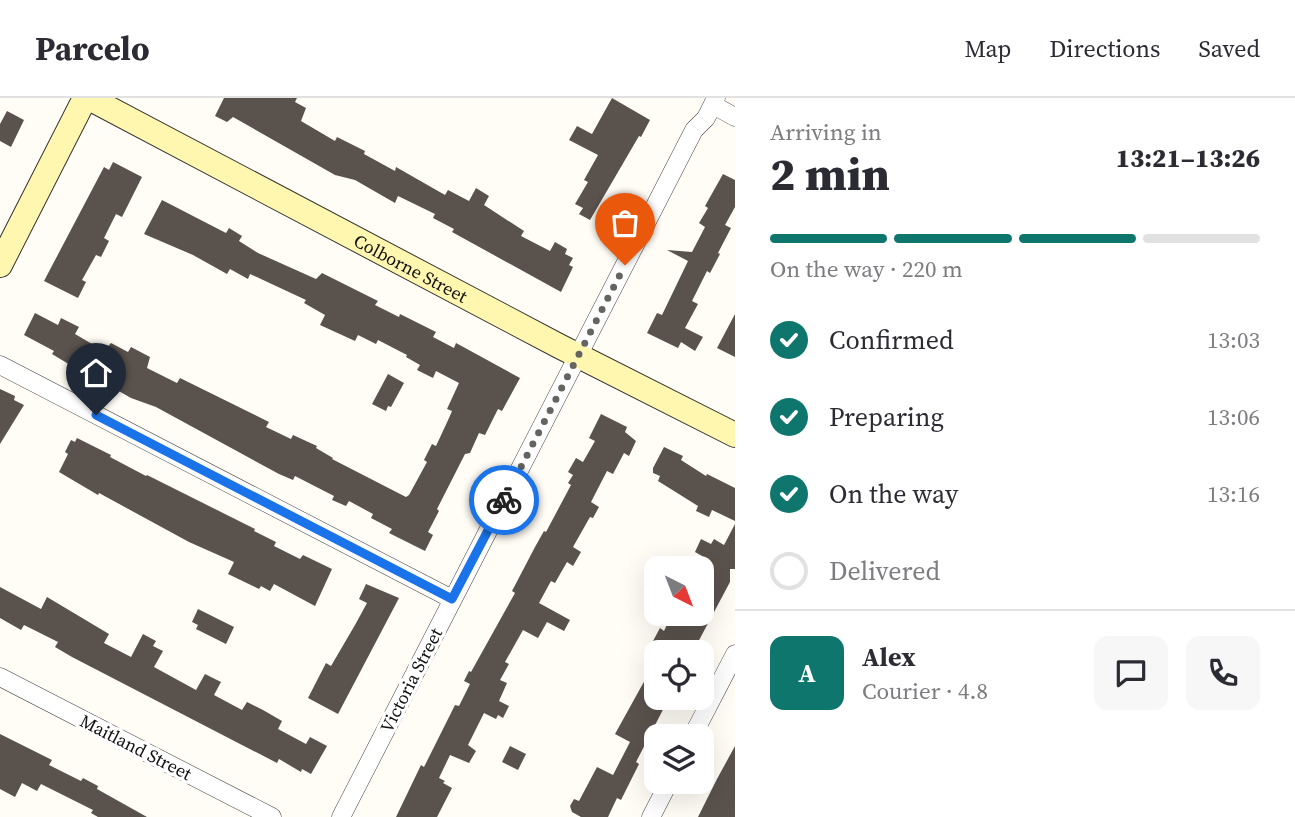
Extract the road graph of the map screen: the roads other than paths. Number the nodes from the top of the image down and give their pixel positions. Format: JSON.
{"nodes":[{"id":1,"x":87,"y":98,"type":"edge"},
{"id":2,"x":715,"y":102,"type":"edge"},
{"id":3,"x":735,"y":117,"type":"edge"},
{"id":4,"x":0,"y":265,"type":"edge"},
{"id":5,"x":579,"y":356,"type":"junction"},
{"id":6,"x":0,"y":365,"type":"edge"},
{"id":7,"x":735,"y":435,"type":"edge"},
{"id":8,"x":452,"y":599,"type":"junction"},
{"id":9,"x":735,"y":654,"type":"edge"},
{"id":10,"x":0,"y":677,"type":"edge"},
{"id":11,"x":699,"y":724,"type":"edge"},
{"id":12,"x":663,"y":794,"type":"edge"},
{"id":13,"x":272,"y":817,"type":"edge"},
{"id":14,"x":341,"y":817,"type":"edge"},
{"id":15,"x":651,"y":817,"type":"edge"}],
"edges":[{"from":1,"to":4,"type":"street"},
{"from":1,"to":5,"type":"street","name":"Colborne Street"},
{"from":2,"to":3,"type":"street"},
{"from":2,"to":5,"type":"street","name":"Victoria Street"},
{"from":5,"to":7,"type":"street","name":"Colborne Street"},
{"from":5,"to":8,"type":"street","name":"Victoria Street"},
{"from":6,"to":8,"type":"street"},
{"from":8,"to":14,"type":"street","name":"Victoria Street"},
{"from":9,"to":11,"type":"street"},
{"from":10,"to":13,"type":"street","name":"Maitland Street"},
{"from":12,"to":15,"type":"street"}]}
